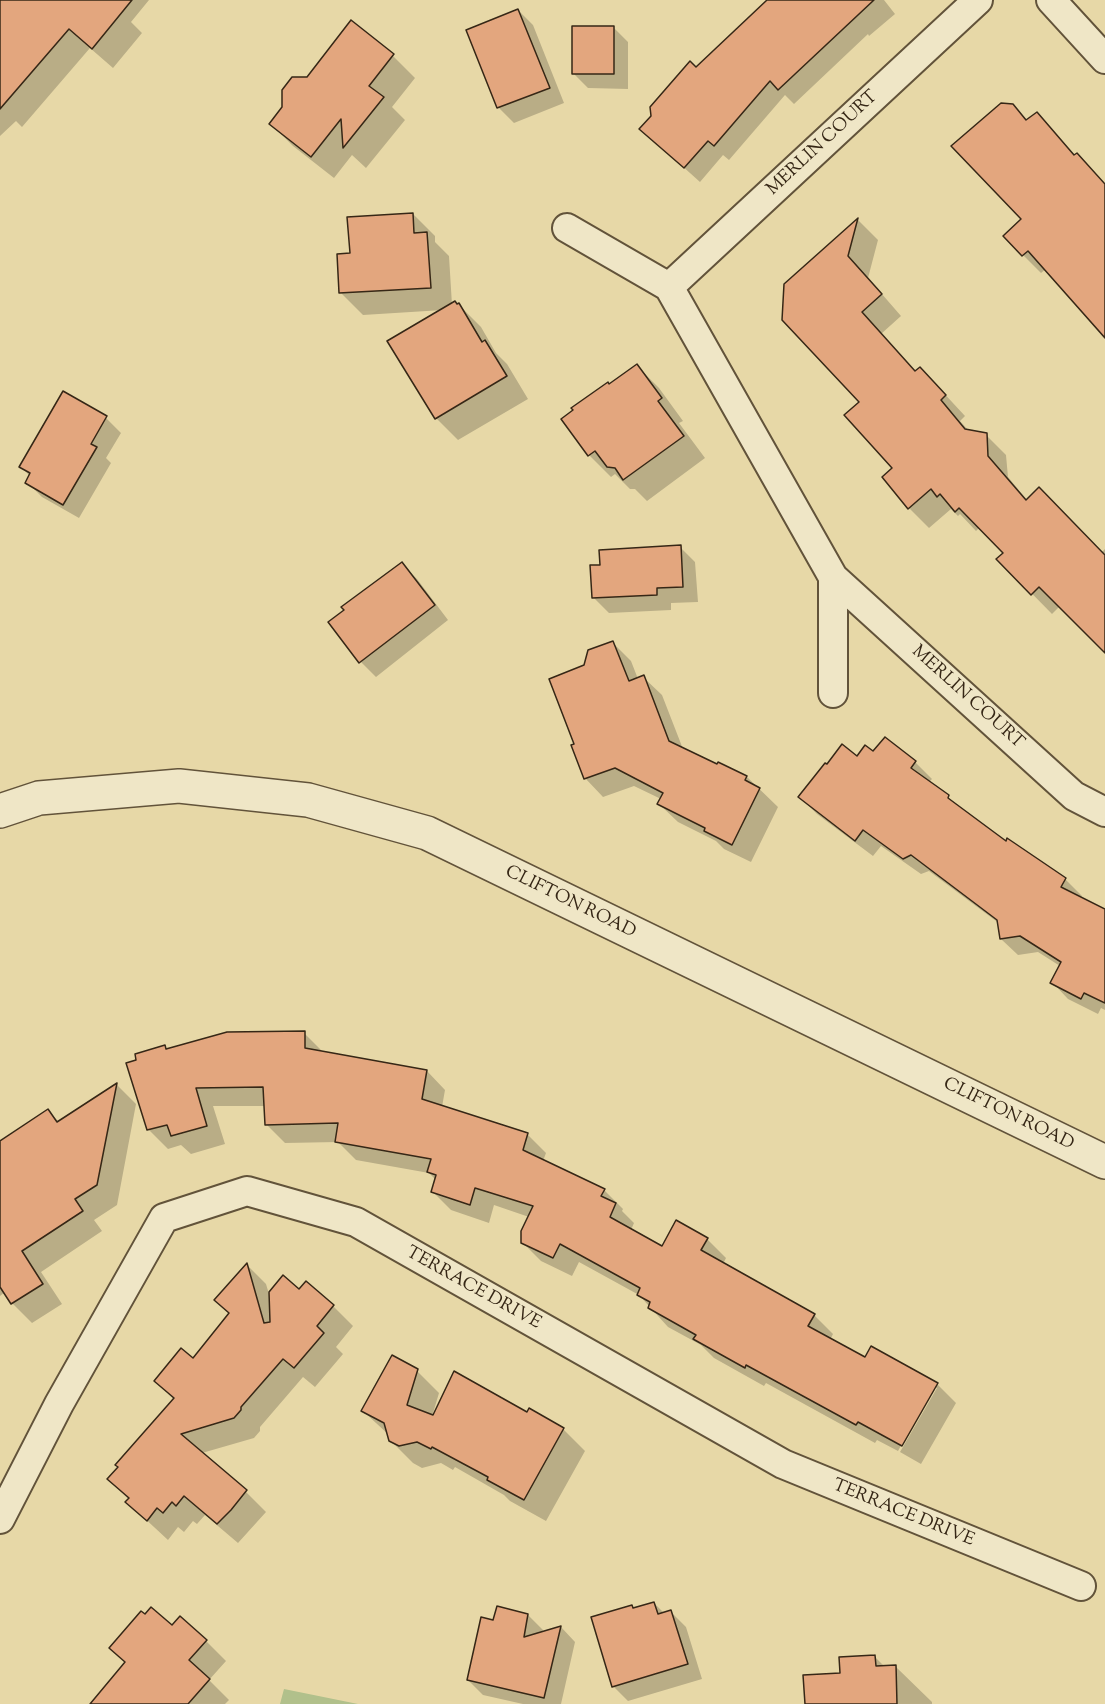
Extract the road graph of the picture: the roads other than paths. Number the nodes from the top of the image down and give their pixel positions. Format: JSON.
{"nodes":[{"id":1,"x":978,"y":0,"type":"edge"},
{"id":2,"x":1051,"y":0,"type":"edge"},
{"id":3,"x":1105,"y":59,"type":"edge"},
{"id":4,"x":567,"y":228,"type":"dead end"},
{"id":5,"x":669,"y":287,"type":"junction"},
{"id":6,"x":833,"y":577,"type":"junction"},
{"id":7,"x":833,"y":693,"type":"dead end"},
{"id":8,"x":0,"y":812,"type":"edge"},
{"id":9,"x":1105,"y":812,"type":"edge"},
{"id":10,"x":1105,"y":1162,"type":"edge"},
{"id":11,"x":0,"y":1519,"type":"edge"},
{"id":12,"x":1081,"y":1587,"type":"dead end"}],
"edges":[{"from":1,"to":5,"type":"street","name":"MERLIN COURT"},
{"from":2,"to":3,"type":"street"},
{"from":4,"to":5,"type":"street"},
{"from":5,"to":6,"type":"street","name":"MERLIN COURT"},
{"from":6,"to":7,"type":"street","name":"MERLIN COURT"},
{"from":6,"to":9,"type":"street","name":"MERLIN COURT"},
{"from":8,"to":10,"type":"street","name":"CLIFTON ROAD"},
{"from":11,"to":12,"type":"street","name":"TERRACE DRIVE"}]}
